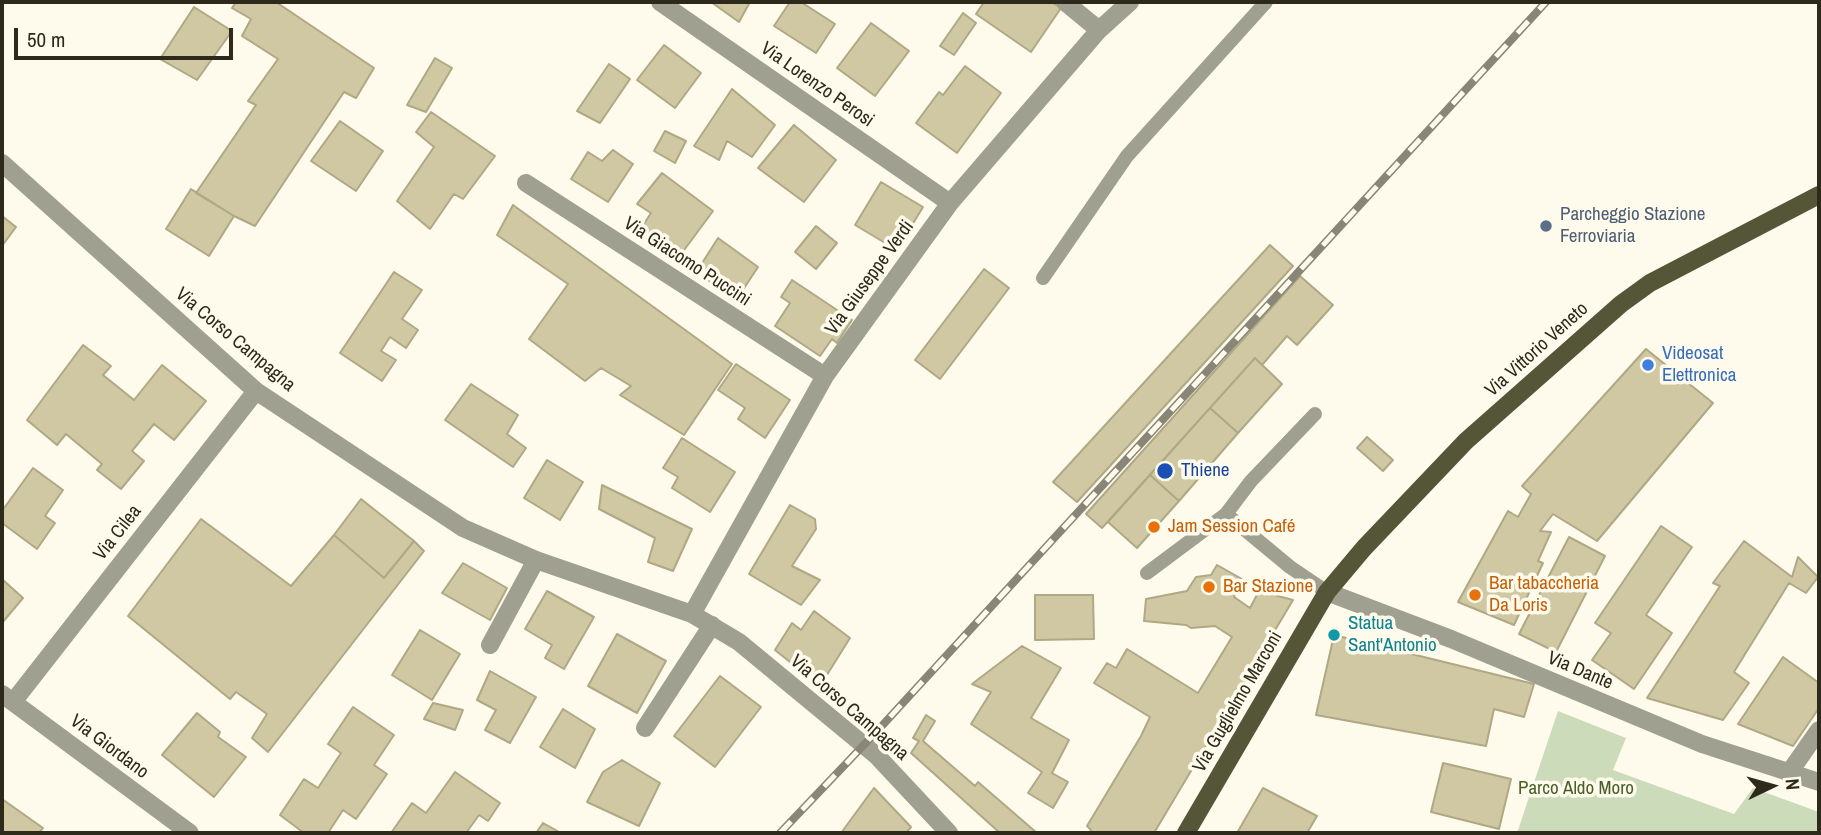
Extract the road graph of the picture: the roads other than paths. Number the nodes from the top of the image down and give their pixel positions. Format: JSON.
{"nodes":[{"id":1,"x":660,"y":2,"type":"edge"},
{"id":2,"x":1065,"y":2,"type":"edge"},
{"id":3,"x":1130,"y":2,"type":"edge"},
{"id":4,"x":1266,"y":2,"type":"edge"},
{"id":5,"x":1099,"y":30,"type":"junction"},
{"id":6,"x":2,"y":163,"type":"edge"},
{"id":7,"x":526,"y":183,"type":"dead end"},
{"id":8,"x":1819,"y":195,"type":"edge"},
{"id":9,"x":950,"y":203,"type":"junction"},
{"id":10,"x":1043,"y":278,"type":"dead end"},
{"id":11,"x":825,"y":376,"type":"junction"},
{"id":12,"x":257,"y":391,"type":"junction"},
{"id":13,"x":1315,"y":414,"type":"dead end"},
{"id":14,"x":1226,"y":514,"type":"junction"},
{"id":15,"x":536,"y":560,"type":"junction"},
{"id":16,"x":1147,"y":573,"type":"dead end"},
{"id":17,"x":1327,"y":592,"type":"junction"},
{"id":18,"x":692,"y":614,"type":"junction"},
{"id":19,"x":712,"y":625,"type":"junction"},
{"id":20,"x":490,"y":645,"type":"dead end"},
{"id":21,"x":7,"y":698,"type":"edge"},
{"id":22,"x":645,"y":728,"type":"dead end"},
{"id":23,"x":1819,"y":730,"type":"edge"},
{"id":24,"x":1789,"y":773,"type":"junction"},
{"id":25,"x":1819,"y":782,"type":"edge"},
{"id":26,"x":190,"y":833,"type":"edge"},
{"id":27,"x":949,"y":833,"type":"edge"},
{"id":28,"x":1186,"y":833,"type":"edge"}],
"edges":[{"from":1,"to":9,"type":"street","name":"Via Lorenzo Perosi"},
{"from":2,"to":5,"type":"street"},
{"from":3,"to":5,"type":"street","name":"Via Giuseppe Verdi"},
{"from":4,"to":10,"type":"lane"},
{"from":5,"to":9,"type":"street","name":"Via Giuseppe Verdi"},
{"from":6,"to":12,"type":"street","name":"Via Corso Campagna"},
{"from":7,"to":11,"type":"street","name":"Via Giacomo Puccini"},
{"from":8,"to":17,"type":"main road","name":"Via Vittorio Veneto"},
{"from":9,"to":11,"type":"street","name":"Via Giuseppe Verdi"},
{"from":11,"to":18,"type":"street","name":"Via Giuseppe Verdi"},
{"from":12,"to":15,"type":"street","name":"Via Corso Campagna"},
{"from":12,"to":21,"type":"street","name":"Via Cilea"},
{"from":13,"to":14,"type":"lane"},
{"from":14,"to":16,"type":"lane"},
{"from":14,"to":17,"type":"lane"},
{"from":15,"to":18,"type":"street","name":"Via Corso Campagna"},
{"from":15,"to":20,"type":"street"},
{"from":17,"to":24,"type":"street","name":"Via Dante"},
{"from":17,"to":28,"type":"main road","name":"Via Guglielmo Marconi"},
{"from":18,"to":19,"type":"street","name":"Via Corso Campagna"},
{"from":19,"to":22,"type":"street"},
{"from":19,"to":27,"type":"street","name":"Via Corso Campagna"},
{"from":21,"to":26,"type":"street","name":"Via Giordano"},
{"from":23,"to":24,"type":"street"},
{"from":24,"to":25,"type":"street","name":"Via Dante"}]}
